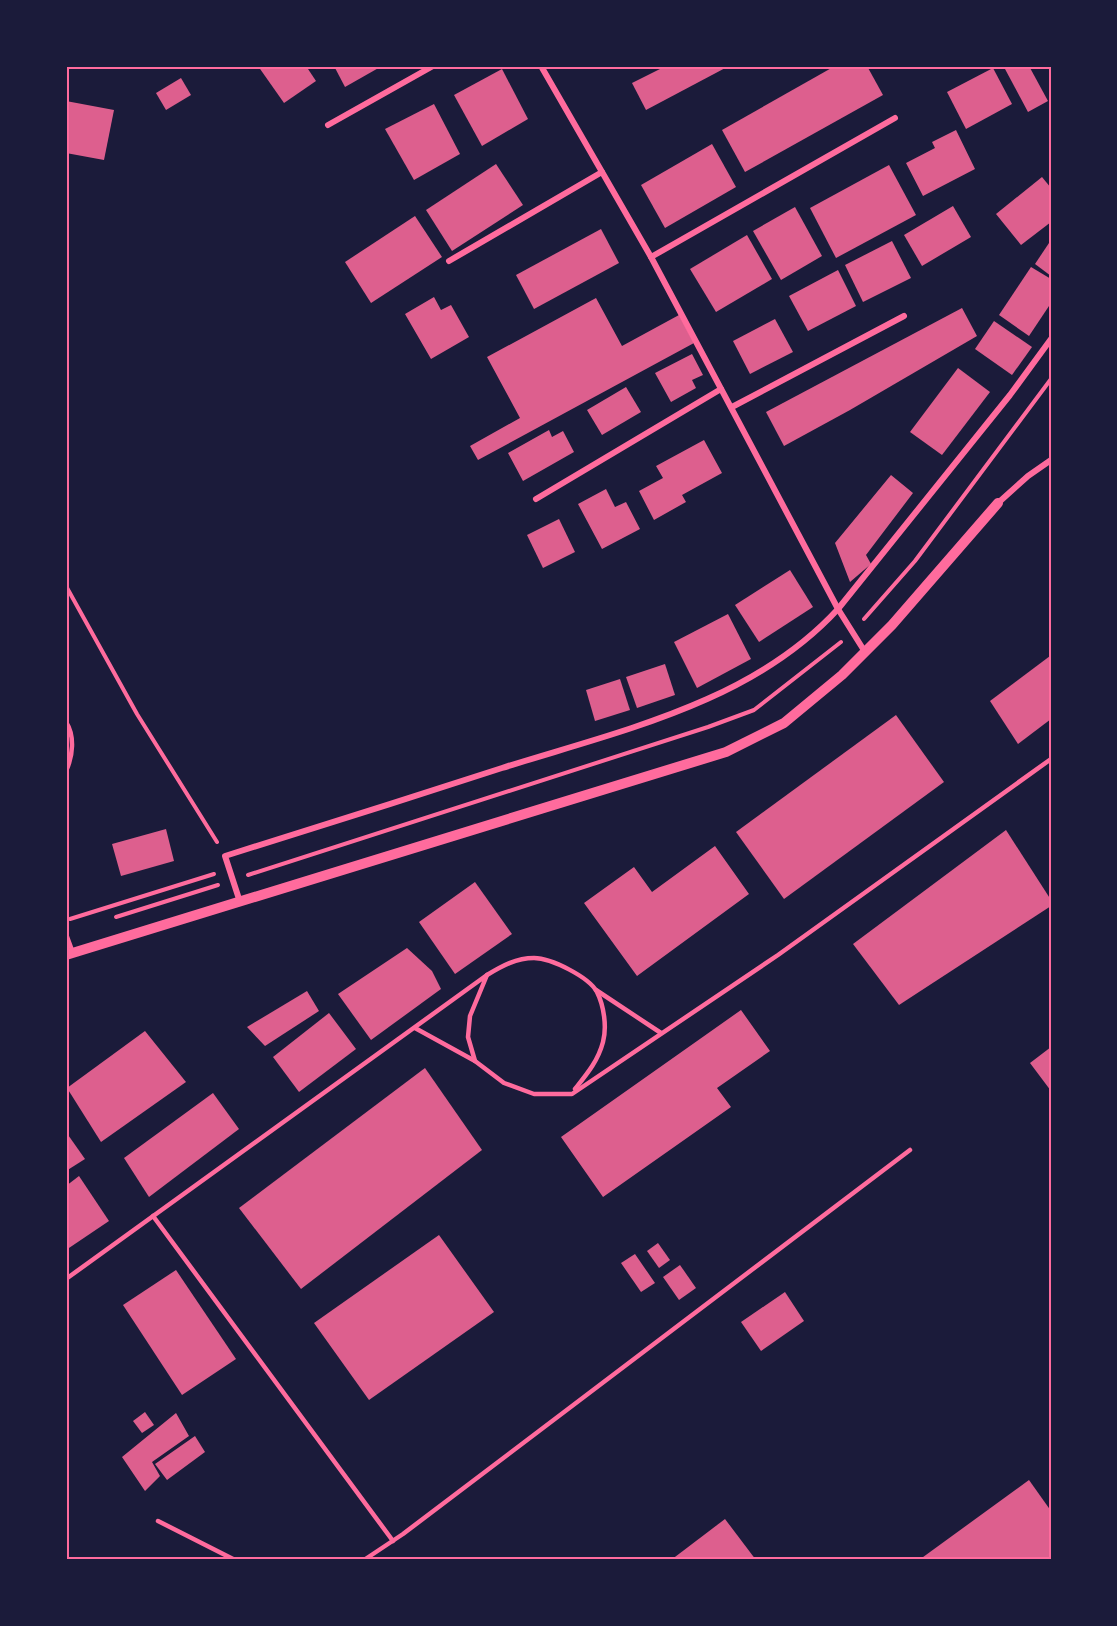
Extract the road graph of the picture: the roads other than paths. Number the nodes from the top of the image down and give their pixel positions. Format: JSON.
{"nodes":[{"id":1,"x":433,"y":66,"type":"edge"},
{"id":2,"x":542,"y":66,"type":"edge"},
{"id":3,"x":895,"y":118,"type":"dead end"},
{"id":4,"x":328,"y":124,"type":"dead end"},
{"id":5,"x":602,"y":172,"type":"junction"},
{"id":6,"x":651,"y":257,"type":"junction"},
{"id":7,"x":450,"y":261,"type":"dead end"},
{"id":8,"x":904,"y":316,"type":"dead end"},
{"id":9,"x":1051,"y":339,"type":"edge"},
{"id":10,"x":721,"y":389,"type":"junction"},
{"id":11,"x":732,"y":407,"type":"junction"},
{"id":12,"x":1051,"y":460,"type":"edge"},
{"id":13,"x":536,"y":499,"type":"dead end"},
{"id":14,"x":998,"y":503,"type":"joint"},
{"id":15,"x":838,"y":609,"type":"junction"},
{"id":16,"x":865,"y":652,"type":"junction"},
{"id":17,"x":66,"y":722,"type":"edge"},
{"id":18,"x":1051,"y":759,"type":"edge"},
{"id":19,"x":66,"y":771,"type":"edge"},
{"id":20,"x":240,"y":902,"type":"junction"},
{"id":21,"x":66,"y":933,"type":"edge"},
{"id":22,"x":69,"y":954,"type":"edge"},
{"id":23,"x":487,"y":975,"type":"junction"},
{"id":24,"x":596,"y":990,"type":"junction"},
{"id":25,"x":415,"y":1028,"type":"junction"},
{"id":26,"x":661,"y":1033,"type":"junction"},
{"id":27,"x":475,"y":1061,"type":"junction"},
{"id":28,"x":572,"y":1094,"type":"junction"},
{"id":29,"x":910,"y":1150,"type":"dead end"},
{"id":30,"x":153,"y":1216,"type":"junction"},
{"id":31,"x":66,"y":1279,"type":"edge"},
{"id":32,"x":158,"y":1521,"type":"dead end"},
{"id":33,"x":393,"y":1541,"type":"junction"},
{"id":34,"x":234,"y":1560,"type":"edge"},
{"id":35,"x":364,"y":1560,"type":"edge"}],
"edges":[{"from":1,"to":4,"type":"street"},
{"from":2,"to":5,"type":"street"},
{"from":3,"to":6,"type":"street"},
{"from":5,"to":6,"type":"street"},
{"from":5,"to":7,"type":"street"},
{"from":6,"to":10,"type":"street"},
{"from":8,"to":11,"type":"street"},
{"from":9,"to":15,"type":"street"},
{"from":10,"to":11,"type":"street"},
{"from":10,"to":13,"type":"street"},
{"from":11,"to":15,"type":"street"},
{"from":12,"to":14,"type":"street"},
{"from":14,"to":16,"type":"street"},
{"from":15,"to":16,"type":"street"},
{"from":15,"to":20,"type":"street"},
{"from":16,"to":20,"type":"street"},
{"from":17,"to":19,"type":"lane"},
{"from":18,"to":26,"type":"lane"},
{"from":20,"to":22,"type":"street"},
{"from":21,"to":22,"type":"lane"},
{"from":23,"to":24,"type":"lane"},
{"from":23,"to":25,"type":"lane"},
{"from":23,"to":27,"type":"lane"},
{"from":24,"to":26,"type":"lane"},
{"from":24,"to":28,"type":"lane"},
{"from":25,"to":27,"type":"lane"},
{"from":25,"to":30,"type":"lane"},
{"from":26,"to":28,"type":"lane"},
{"from":27,"to":28,"type":"lane"},
{"from":29,"to":33,"type":"lane"},
{"from":30,"to":31,"type":"lane"},
{"from":30,"to":33,"type":"lane"},
{"from":32,"to":34,"type":"lane"},
{"from":33,"to":35,"type":"lane"}]}
